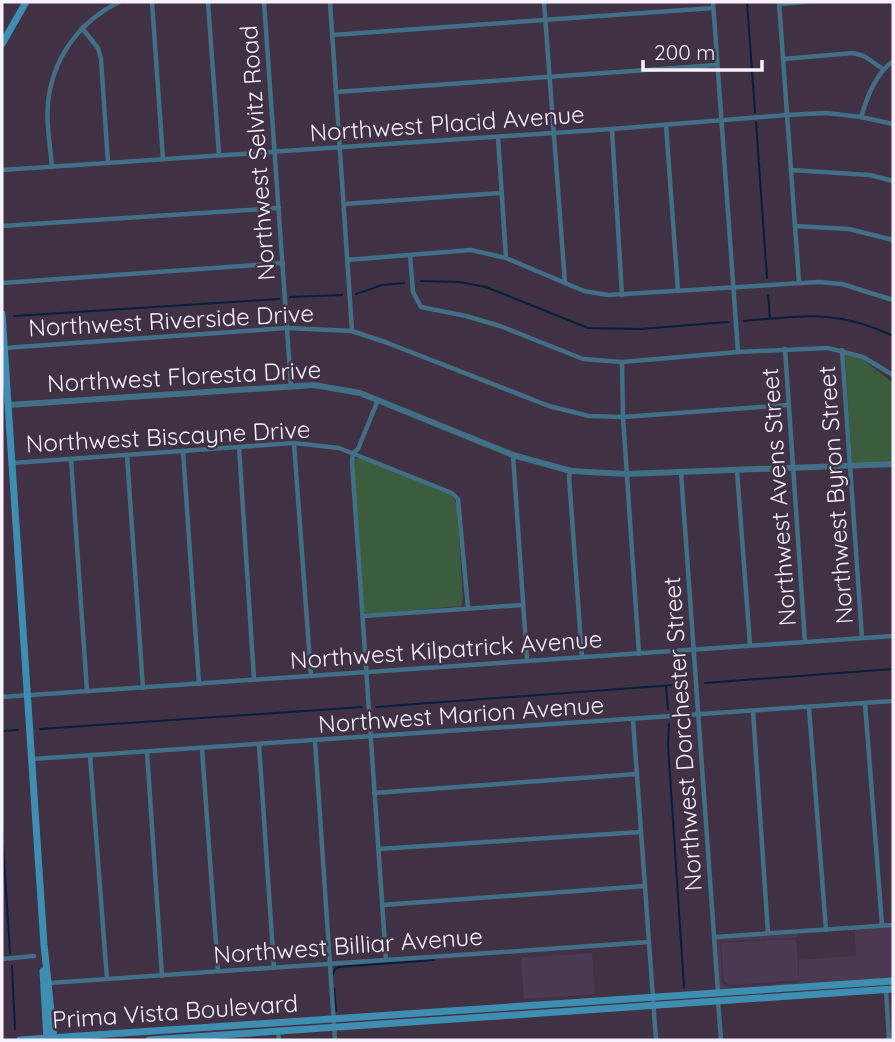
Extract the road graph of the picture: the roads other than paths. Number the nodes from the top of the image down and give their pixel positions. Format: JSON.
{"nodes":[{"id":1,"x":26,"y":2,"type":"edge"},
{"id":2,"x":119,"y":2,"type":"edge"},
{"id":3,"x":152,"y":2,"type":"edge"},
{"id":4,"x":208,"y":2,"type":"edge"},
{"id":5,"x":264,"y":2,"type":"edge"},
{"id":6,"x":330,"y":2,"type":"edge"},
{"id":7,"x":544,"y":2,"type":"edge"},
{"id":8,"x":713,"y":2,"type":"edge"},
{"id":9,"x":805,"y":2,"type":"edge"},
{"id":10,"x":779,"y":3,"type":"edge"},
{"id":11,"x":713,"y":8,"type":"junction"},
{"id":12,"x":545,"y":20,"type":"junction"},
{"id":13,"x":82,"y":28,"type":"junction"},
{"id":14,"x":332,"y":35,"type":"junction"},
{"id":15,"x":2,"y":44,"type":"edge"},
{"id":16,"x":783,"y":59,"type":"junction"},
{"id":17,"x":893,"y":61,"type":"edge"},
{"id":18,"x":718,"y":65,"type":"junction"},
{"id":19,"x":883,"y":69,"type":"junction"},
{"id":20,"x":550,"y":76,"type":"junction"},
{"id":21,"x":336,"y":92,"type":"junction"},
{"id":22,"x":786,"y":115,"type":"junction"},
{"id":23,"x":861,"y":117,"type":"junction"},
{"id":24,"x":722,"y":120,"type":"junction"},
{"id":25,"x":893,"y":124,"type":"edge"},
{"id":26,"x":666,"y":125,"type":"junction"},
{"id":27,"x":612,"y":129,"type":"junction"},
{"id":28,"x":555,"y":132,"type":"junction"},
{"id":29,"x":498,"y":137,"type":"junction"},
{"id":30,"x":340,"y":147,"type":"junction"},
{"id":31,"x":275,"y":152,"type":"junction"},
{"id":32,"x":219,"y":155,"type":"junction"},
{"id":33,"x":163,"y":159,"type":"junction"},
{"id":34,"x":108,"y":163,"type":"junction"},
{"id":35,"x":52,"y":167,"type":"junction"},
{"id":36,"x":2,"y":170,"type":"edge"},
{"id":37,"x":791,"y":170,"type":"junction"},
{"id":38,"x":893,"y":181,"type":"edge"},
{"id":39,"x":501,"y":193,"type":"junction"},
{"id":40,"x":344,"y":204,"type":"junction"},
{"id":41,"x":279,"y":208,"type":"junction"},
{"id":42,"x":2,"y":226,"type":"edge"},
{"id":43,"x":795,"y":226,"type":"junction"},
{"id":44,"x":893,"y":240,"type":"edge"},
{"id":45,"x":410,"y":255,"type":"junction"},
{"id":46,"x":506,"y":258,"type":"junction"},
{"id":47,"x":347,"y":260,"type":"junction"},
{"id":48,"x":283,"y":263,"type":"junction"},
{"id":49,"x":799,"y":282,"type":"junction"},
{"id":50,"x":2,"y":283,"type":"edge"},
{"id":51,"x":565,"y":283,"type":"junction"},
{"id":52,"x":734,"y":287,"type":"junction"},
{"id":53,"x":678,"y":291,"type":"junction"},
{"id":54,"x":622,"y":295,"type":"junction"},
{"id":55,"x":893,"y":299,"type":"edge"},
{"id":56,"x":2,"y":314,"type":"edge"},
{"id":57,"x":287,"y":328,"type":"junction"},
{"id":58,"x":352,"y":331,"type":"junction"},
{"id":59,"x":3,"y":348,"type":"edge"},
{"id":60,"x":785,"y":349,"type":"junction"},
{"id":61,"x":842,"y":350,"type":"junction"},
{"id":62,"x":738,"y":352,"type":"junction"},
{"id":63,"x":622,"y":362,"type":"junction"},
{"id":64,"x":893,"y":375,"type":"edge"},
{"id":65,"x":291,"y":386,"type":"junction"},
{"id":66,"x":378,"y":400,"type":"junction"},
{"id":67,"x":8,"y":405,"type":"junction"},
{"id":68,"x":788,"y":405,"type":"junction"},
{"id":69,"x":623,"y":417,"type":"junction"},
{"id":70,"x":295,"y":443,"type":"junction"},
{"id":71,"x":239,"y":447,"type":"junction"},
{"id":72,"x":183,"y":451,"type":"junction"},
{"id":73,"x":354,"y":453,"type":"junction"},
{"id":74,"x":127,"y":455,"type":"junction"},
{"id":75,"x":513,"y":455,"type":"junction"},
{"id":76,"x":71,"y":459,"type":"junction"},
{"id":77,"x":12,"y":463,"type":"junction"},
{"id":78,"x":893,"y":464,"type":"edge"},
{"id":79,"x":850,"y":465,"type":"junction"},
{"id":80,"x":793,"y":467,"type":"junction"},
{"id":81,"x":571,"y":471,"type":"junction"},
{"id":82,"x":737,"y":471,"type":"junction"},
{"id":83,"x":681,"y":472,"type":"junction"},
{"id":84,"x":626,"y":474,"type":"junction"},
{"id":85,"x":522,"y":605,"type":"junction"},
{"id":86,"x":468,"y":608,"type":"junction"},
{"id":87,"x":362,"y":616,"type":"junction"},
{"id":88,"x":893,"y":636,"type":"edge"},
{"id":89,"x":862,"y":638,"type":"junction"},
{"id":90,"x":806,"y":642,"type":"junction"},
{"id":91,"x":750,"y":645,"type":"junction"},
{"id":92,"x":694,"y":650,"type":"junction"},
{"id":93,"x":639,"y":654,"type":"junction"},
{"id":94,"x":582,"y":657,"type":"junction"},
{"id":95,"x":527,"y":660,"type":"junction"},
{"id":96,"x":366,"y":673,"type":"junction"},
{"id":97,"x":311,"y":676,"type":"junction"},
{"id":98,"x":254,"y":679,"type":"junction"},
{"id":99,"x":199,"y":684,"type":"junction"},
{"id":100,"x":143,"y":688,"type":"junction"},
{"id":101,"x":87,"y":691,"type":"junction"},
{"id":102,"x":27,"y":695,"type":"junction"},
{"id":103,"x":2,"y":697,"type":"edge"},
{"id":104,"x":893,"y":701,"type":"edge"},
{"id":105,"x":865,"y":703,"type":"junction"},
{"id":106,"x":809,"y":708,"type":"junction"},
{"id":107,"x":753,"y":711,"type":"junction"},
{"id":108,"x":698,"y":715,"type":"junction"},
{"id":109,"x":634,"y":720,"type":"junction"},
{"id":110,"x":370,"y":737,"type":"junction"},
{"id":111,"x":315,"y":741,"type":"junction"},
{"id":112,"x":259,"y":745,"type":"junction"},
{"id":113,"x":202,"y":748,"type":"junction"},
{"id":114,"x":147,"y":752,"type":"junction"},
{"id":115,"x":90,"y":756,"type":"junction"},
{"id":116,"x":32,"y":759,"type":"junction"},
{"id":117,"x":637,"y":774,"type":"junction"},
{"id":118,"x":374,"y":793,"type":"junction"},
{"id":119,"x":641,"y":832,"type":"junction"},
{"id":120,"x":378,"y":849,"type":"junction"},
{"id":121,"x":645,"y":886,"type":"junction"},
{"id":122,"x":382,"y":905,"type":"junction"},
{"id":123,"x":893,"y":925,"type":"edge"},
{"id":124,"x":882,"y":926,"type":"junction"},
{"id":125,"x":826,"y":930,"type":"junction"},
{"id":126,"x":768,"y":933,"type":"junction"},
{"id":127,"x":715,"y":937,"type":"junction"},
{"id":128,"x":649,"y":942,"type":"junction"},
{"id":129,"x":44,"y":945,"type":"junction"},
{"id":130,"x":34,"y":957,"type":"dead end"},
{"id":131,"x":2,"y":959,"type":"edge"},
{"id":132,"x":386,"y":960,"type":"junction"},
{"id":133,"x":330,"y":964,"type":"junction"},
{"id":134,"x":274,"y":968,"type":"junction"},
{"id":135,"x":218,"y":971,"type":"junction"},
{"id":136,"x":162,"y":976,"type":"junction"},
{"id":137,"x":107,"y":979,"type":"junction"},
{"id":138,"x":49,"y":984,"type":"junction"},
{"id":139,"x":889,"y":985,"type":"edge"},
{"id":140,"x":720,"y":998,"type":"junction"},
{"id":141,"x":653,"y":1001,"type":"junction"},
{"id":142,"x":334,"y":1024,"type":"junction"},
{"id":143,"x":279,"y":1036,"type":"edge"},
{"id":144,"x":166,"y":1037,"type":"edge"},
{"id":145,"x":222,"y":1038,"type":"edge"},
{"id":146,"x":50,"y":1039,"type":"edge"},
{"id":147,"x":20,"y":1040,"type":"edge"},
{"id":148,"x":149,"y":1040,"type":"edge"},
{"id":149,"x":335,"y":1040,"type":"edge"},
{"id":150,"x":656,"y":1040,"type":"edge"},
{"id":151,"x":721,"y":1040,"type":"edge"},
{"id":152,"x":889,"y":1040,"type":"edge"}],
"edges":[{"from":1,"to":15,"type":"main road"},
{"from":2,"to":13,"type":"street"},
{"from":3,"to":33,"type":"street"},
{"from":4,"to":32,"type":"street"},
{"from":5,"to":31,"type":"street","name":"Northwest Selvitz Road"},
{"from":6,"to":14,"type":"street"},
{"from":7,"to":12,"type":"street"},
{"from":8,"to":11,"type":"street"},
{"from":9,"to":10,"type":"street"},
{"from":10,"to":16,"type":"street"},
{"from":11,"to":12,"type":"street"},
{"from":11,"to":18,"type":"street"},
{"from":12,"to":14,"type":"street"},
{"from":12,"to":20,"type":"street"},
{"from":13,"to":34,"type":"street"},
{"from":13,"to":35,"type":"street"},
{"from":14,"to":21,"type":"street"},
{"from":16,"to":19,"type":"street"},
{"from":16,"to":22,"type":"street"},
{"from":17,"to":19,"type":"street"},
{"from":18,"to":20,"type":"street"},
{"from":18,"to":24,"type":"street"},
{"from":19,"to":23,"type":"street"},
{"from":20,"to":21,"type":"street"},
{"from":20,"to":28,"type":"street"},
{"from":21,"to":30,"type":"street"},
{"from":22,"to":23,"type":"street","name":"Northwest Placid Avenue"},
{"from":22,"to":24,"type":"street","name":"Northwest Placid Avenue"},
{"from":22,"to":37,"type":"street"},
{"from":23,"to":25,"type":"street","name":"Northwest Placid Avenue"},
{"from":24,"to":26,"type":"street","name":"Northwest Placid Avenue"},
{"from":24,"to":52,"type":"street"},
{"from":26,"to":27,"type":"street","name":"Northwest Placid Avenue"},
{"from":26,"to":53,"type":"street"},
{"from":27,"to":28,"type":"street","name":"Northwest Placid Avenue"},
{"from":27,"to":54,"type":"street"},
{"from":28,"to":29,"type":"street","name":"Northwest Placid Avenue"},
{"from":28,"to":51,"type":"street"},
{"from":29,"to":30,"type":"street","name":"Northwest Placid Avenue"},
{"from":29,"to":39,"type":"street"},
{"from":30,"to":31,"type":"street","name":"Northwest Placid Avenue"},
{"from":30,"to":40,"type":"street"},
{"from":31,"to":32,"type":"street","name":"Northwest Placid Avenue"},
{"from":31,"to":41,"type":"street","name":"Northwest Selvitz Road"},
{"from":32,"to":33,"type":"street","name":"Northwest Placid Avenue"},
{"from":33,"to":34,"type":"street","name":"Northwest Placid Avenue"},
{"from":34,"to":35,"type":"street","name":"Northwest Placid Avenue"},
{"from":35,"to":36,"type":"street","name":"Northwest Placid Avenue"},
{"from":37,"to":38,"type":"street"},
{"from":37,"to":43,"type":"street"},
{"from":39,"to":40,"type":"street"},
{"from":39,"to":46,"type":"street"},
{"from":40,"to":47,"type":"street"},
{"from":41,"to":42,"type":"street"},
{"from":41,"to":48,"type":"street","name":"Northwest Selvitz Road"},
{"from":43,"to":44,"type":"street"},
{"from":43,"to":49,"type":"street"},
{"from":45,"to":46,"type":"street"},
{"from":45,"to":47,"type":"street"},
{"from":45,"to":63,"type":"street"},
{"from":46,"to":51,"type":"street"},
{"from":47,"to":58,"type":"street"},
{"from":48,"to":50,"type":"street"},
{"from":48,"to":57,"type":"street","name":"Northwest Selvitz Road"},
{"from":49,"to":52,"type":"street"},
{"from":49,"to":55,"type":"street"},
{"from":51,"to":54,"type":"street"},
{"from":52,"to":53,"type":"street"},
{"from":52,"to":62,"type":"street"},
{"from":53,"to":54,"type":"street"},
{"from":56,"to":59,"type":"main road"},
{"from":57,"to":58,"type":"street","name":"Northwest Riverside Drive"},
{"from":57,"to":59,"type":"street","name":"Northwest Riverside Drive"},
{"from":57,"to":65,"type":"street","name":"Northwest Selvitz Road"},
{"from":58,"to":69,"type":"street","name":"Northwest Riverside Drive"},
{"from":59,"to":67,"type":"main road"},
{"from":60,"to":61,"type":"street"},
{"from":60,"to":62,"type":"street"},
{"from":60,"to":68,"type":"street","name":"Northwest Avens Street"},
{"from":61,"to":64,"type":"street"},
{"from":61,"to":79,"type":"street","name":"Northwest Byron Street"},
{"from":62,"to":63,"type":"street"},
{"from":63,"to":69,"type":"street"},
{"from":65,"to":66,"type":"street","name":"Northwest Floresta Drive"},
{"from":65,"to":67,"type":"street","name":"Northwest Floresta Drive"},
{"from":66,"to":73,"type":"street"},
{"from":66,"to":75,"type":"street","name":"Northwest Floresta Drive"},
{"from":67,"to":77,"type":"main road"},
{"from":68,"to":69,"type":"street","name":"Northwest Riverside Drive"},
{"from":68,"to":80,"type":"street","name":"Northwest Avens Street"},
{"from":69,"to":84,"type":"street"},
{"from":70,"to":71,"type":"street","name":"Northwest Biscayne Drive"},
{"from":70,"to":73,"type":"street","name":"Northwest Biscayne Drive"},
{"from":70,"to":97,"type":"street"},
{"from":71,"to":72,"type":"street","name":"Northwest Biscayne Drive"},
{"from":71,"to":98,"type":"street"},
{"from":72,"to":74,"type":"street","name":"Northwest Biscayne Drive"},
{"from":72,"to":99,"type":"street"},
{"from":73,"to":86,"type":"street","name":"Northwest Biscayne Drive"},
{"from":73,"to":87,"type":"street"},
{"from":74,"to":76,"type":"street","name":"Northwest Biscayne Drive"},
{"from":74,"to":100,"type":"street"},
{"from":75,"to":81,"type":"street","name":"Northwest Floresta Drive"},
{"from":75,"to":85,"type":"street"},
{"from":76,"to":77,"type":"street","name":"Northwest Biscayne Drive"},
{"from":76,"to":101,"type":"street"},
{"from":77,"to":102,"type":"main road"},
{"from":78,"to":79,"type":"street","name":"Northwest Floresta Drive"},
{"from":79,"to":80,"type":"street","name":"Northwest Floresta Drive"},
{"from":79,"to":89,"type":"street","name":"Northwest Byron Street"},
{"from":80,"to":82,"type":"street","name":"Northwest Floresta Drive"},
{"from":80,"to":90,"type":"street","name":"Northwest Avens Street"},
{"from":81,"to":84,"type":"street","name":"Northwest Floresta Drive"},
{"from":81,"to":94,"type":"street"},
{"from":82,"to":83,"type":"street","name":"Northwest Floresta Drive"},
{"from":82,"to":91,"type":"street"},
{"from":83,"to":84,"type":"street","name":"Northwest Floresta Drive"},
{"from":83,"to":92,"type":"street","name":"Northwest Dorchester Street"},
{"from":84,"to":93,"type":"street"},
{"from":85,"to":86,"type":"street"},
{"from":85,"to":95,"type":"street"},
{"from":86,"to":87,"type":"street"},
{"from":87,"to":96,"type":"street"},
{"from":88,"to":89,"type":"street","name":"Northwest Kilpatrick Avenue"},
{"from":89,"to":90,"type":"street","name":"Northwest Kilpatrick Avenue"},
{"from":90,"to":91,"type":"street","name":"Northwest Kilpatrick Avenue"},
{"from":91,"to":92,"type":"street","name":"Northwest Kilpatrick Avenue"},
{"from":92,"to":93,"type":"street","name":"Northwest Kilpatrick Avenue"},
{"from":92,"to":108,"type":"street","name":"Northwest Dorchester Street"},
{"from":93,"to":94,"type":"street","name":"Northwest Kilpatrick Avenue"},
{"from":94,"to":95,"type":"street","name":"Northwest Kilpatrick Avenue"},
{"from":95,"to":96,"type":"street","name":"Northwest Kilpatrick Avenue"},
{"from":96,"to":97,"type":"street","name":"Northwest Kilpatrick Avenue"},
{"from":96,"to":110,"type":"street"},
{"from":97,"to":98,"type":"street","name":"Northwest Kilpatrick Avenue"},
{"from":98,"to":99,"type":"street","name":"Northwest Kilpatrick Avenue"},
{"from":99,"to":100,"type":"street","name":"Northwest Kilpatrick Avenue"},
{"from":100,"to":101,"type":"street","name":"Northwest Kilpatrick Avenue"},
{"from":101,"to":102,"type":"street","name":"Northwest Kilpatrick Avenue"},
{"from":102,"to":103,"type":"street","name":"Northwest Kilpatrick Avenue"},
{"from":102,"to":116,"type":"main road"},
{"from":104,"to":105,"type":"street","name":"Northwest Marion Avenue"},
{"from":105,"to":106,"type":"street","name":"Northwest Marion Avenue"},
{"from":105,"to":124,"type":"street"},
{"from":106,"to":107,"type":"street","name":"Northwest Marion Avenue"},
{"from":106,"to":125,"type":"street"},
{"from":107,"to":108,"type":"street","name":"Northwest Marion Avenue"},
{"from":107,"to":126,"type":"street"},
{"from":108,"to":109,"type":"street","name":"Northwest Marion Avenue"},
{"from":108,"to":127,"type":"street","name":"Northwest Dorchester Street"},
{"from":109,"to":110,"type":"street","name":"Northwest Marion Avenue"},
{"from":109,"to":117,"type":"street"},
{"from":110,"to":111,"type":"street","name":"Northwest Marion Avenue"},
{"from":110,"to":118,"type":"street"},
{"from":111,"to":112,"type":"street","name":"Northwest Marion Avenue"},
{"from":111,"to":133,"type":"street"},
{"from":112,"to":113,"type":"street","name":"Northwest Marion Avenue"},
{"from":112,"to":134,"type":"street"},
{"from":113,"to":114,"type":"street","name":"Northwest Marion Avenue"},
{"from":113,"to":135,"type":"street"},
{"from":114,"to":115,"type":"street","name":"Northwest Marion Avenue"},
{"from":114,"to":136,"type":"street"},
{"from":115,"to":116,"type":"street","name":"Northwest Marion Avenue"},
{"from":115,"to":137,"type":"street"},
{"from":116,"to":129,"type":"main road"},
{"from":117,"to":118,"type":"street"},
{"from":117,"to":119,"type":"street"},
{"from":118,"to":120,"type":"street"},
{"from":119,"to":120,"type":"street"},
{"from":119,"to":121,"type":"street"},
{"from":120,"to":122,"type":"street"},
{"from":121,"to":122,"type":"street"},
{"from":121,"to":128,"type":"street"},
{"from":122,"to":132,"type":"street"},
{"from":123,"to":124,"type":"street"},
{"from":124,"to":125,"type":"street"},
{"from":125,"to":126,"type":"street"},
{"from":126,"to":127,"type":"street"},
{"from":127,"to":140,"type":"street","name":"Northwest Dorchester Street"},
{"from":128,"to":132,"type":"street","name":"Northwest Billiar Avenue"},
{"from":128,"to":141,"type":"street"},
{"from":129,"to":138,"type":"main road"},
{"from":129,"to":146,"type":"main road"},
{"from":130,"to":131,"type":"street"},
{"from":132,"to":133,"type":"street","name":"Northwest Billiar Avenue"},
{"from":133,"to":134,"type":"street","name":"Northwest Billiar Avenue"},
{"from":133,"to":142,"type":"street"},
{"from":134,"to":135,"type":"street","name":"Northwest Billiar Avenue"},
{"from":135,"to":136,"type":"street","name":"Northwest Billiar Avenue"},
{"from":136,"to":137,"type":"street","name":"Northwest Billiar Avenue"},
{"from":137,"to":138,"type":"street","name":"Northwest Billiar Avenue"},
{"from":138,"to":146,"type":"main road"},
{"from":139,"to":140,"type":"main road"},
{"from":139,"to":140,"type":"main road"},
{"from":139,"to":152,"type":"street"},
{"from":140,"to":141,"type":"main road"},
{"from":140,"to":151,"type":"street","name":"Northwest Dorchester Street"},
{"from":141,"to":142,"type":"main road"},
{"from":141,"to":150,"type":"street"},
{"from":142,"to":143,"type":"main road","name":"Prima Vista Boulevard"},
{"from":142,"to":144,"type":"main road","name":"Prima Vista Boulevard"},
{"from":142,"to":149,"type":"street"},
{"from":143,"to":145,"type":"main road","name":"Prima Vista Boulevard"},
{"from":144,"to":145,"type":"main road","name":"Prima Vista Boulevard"},
{"from":144,"to":146,"type":"main road","name":"Prima Vista Boulevard"},
{"from":144,"to":148,"type":"main road","name":"Prima Vista Boulevard"},
{"from":146,"to":147,"type":"main road","name":"Prima Vista Boulevard"}]}
